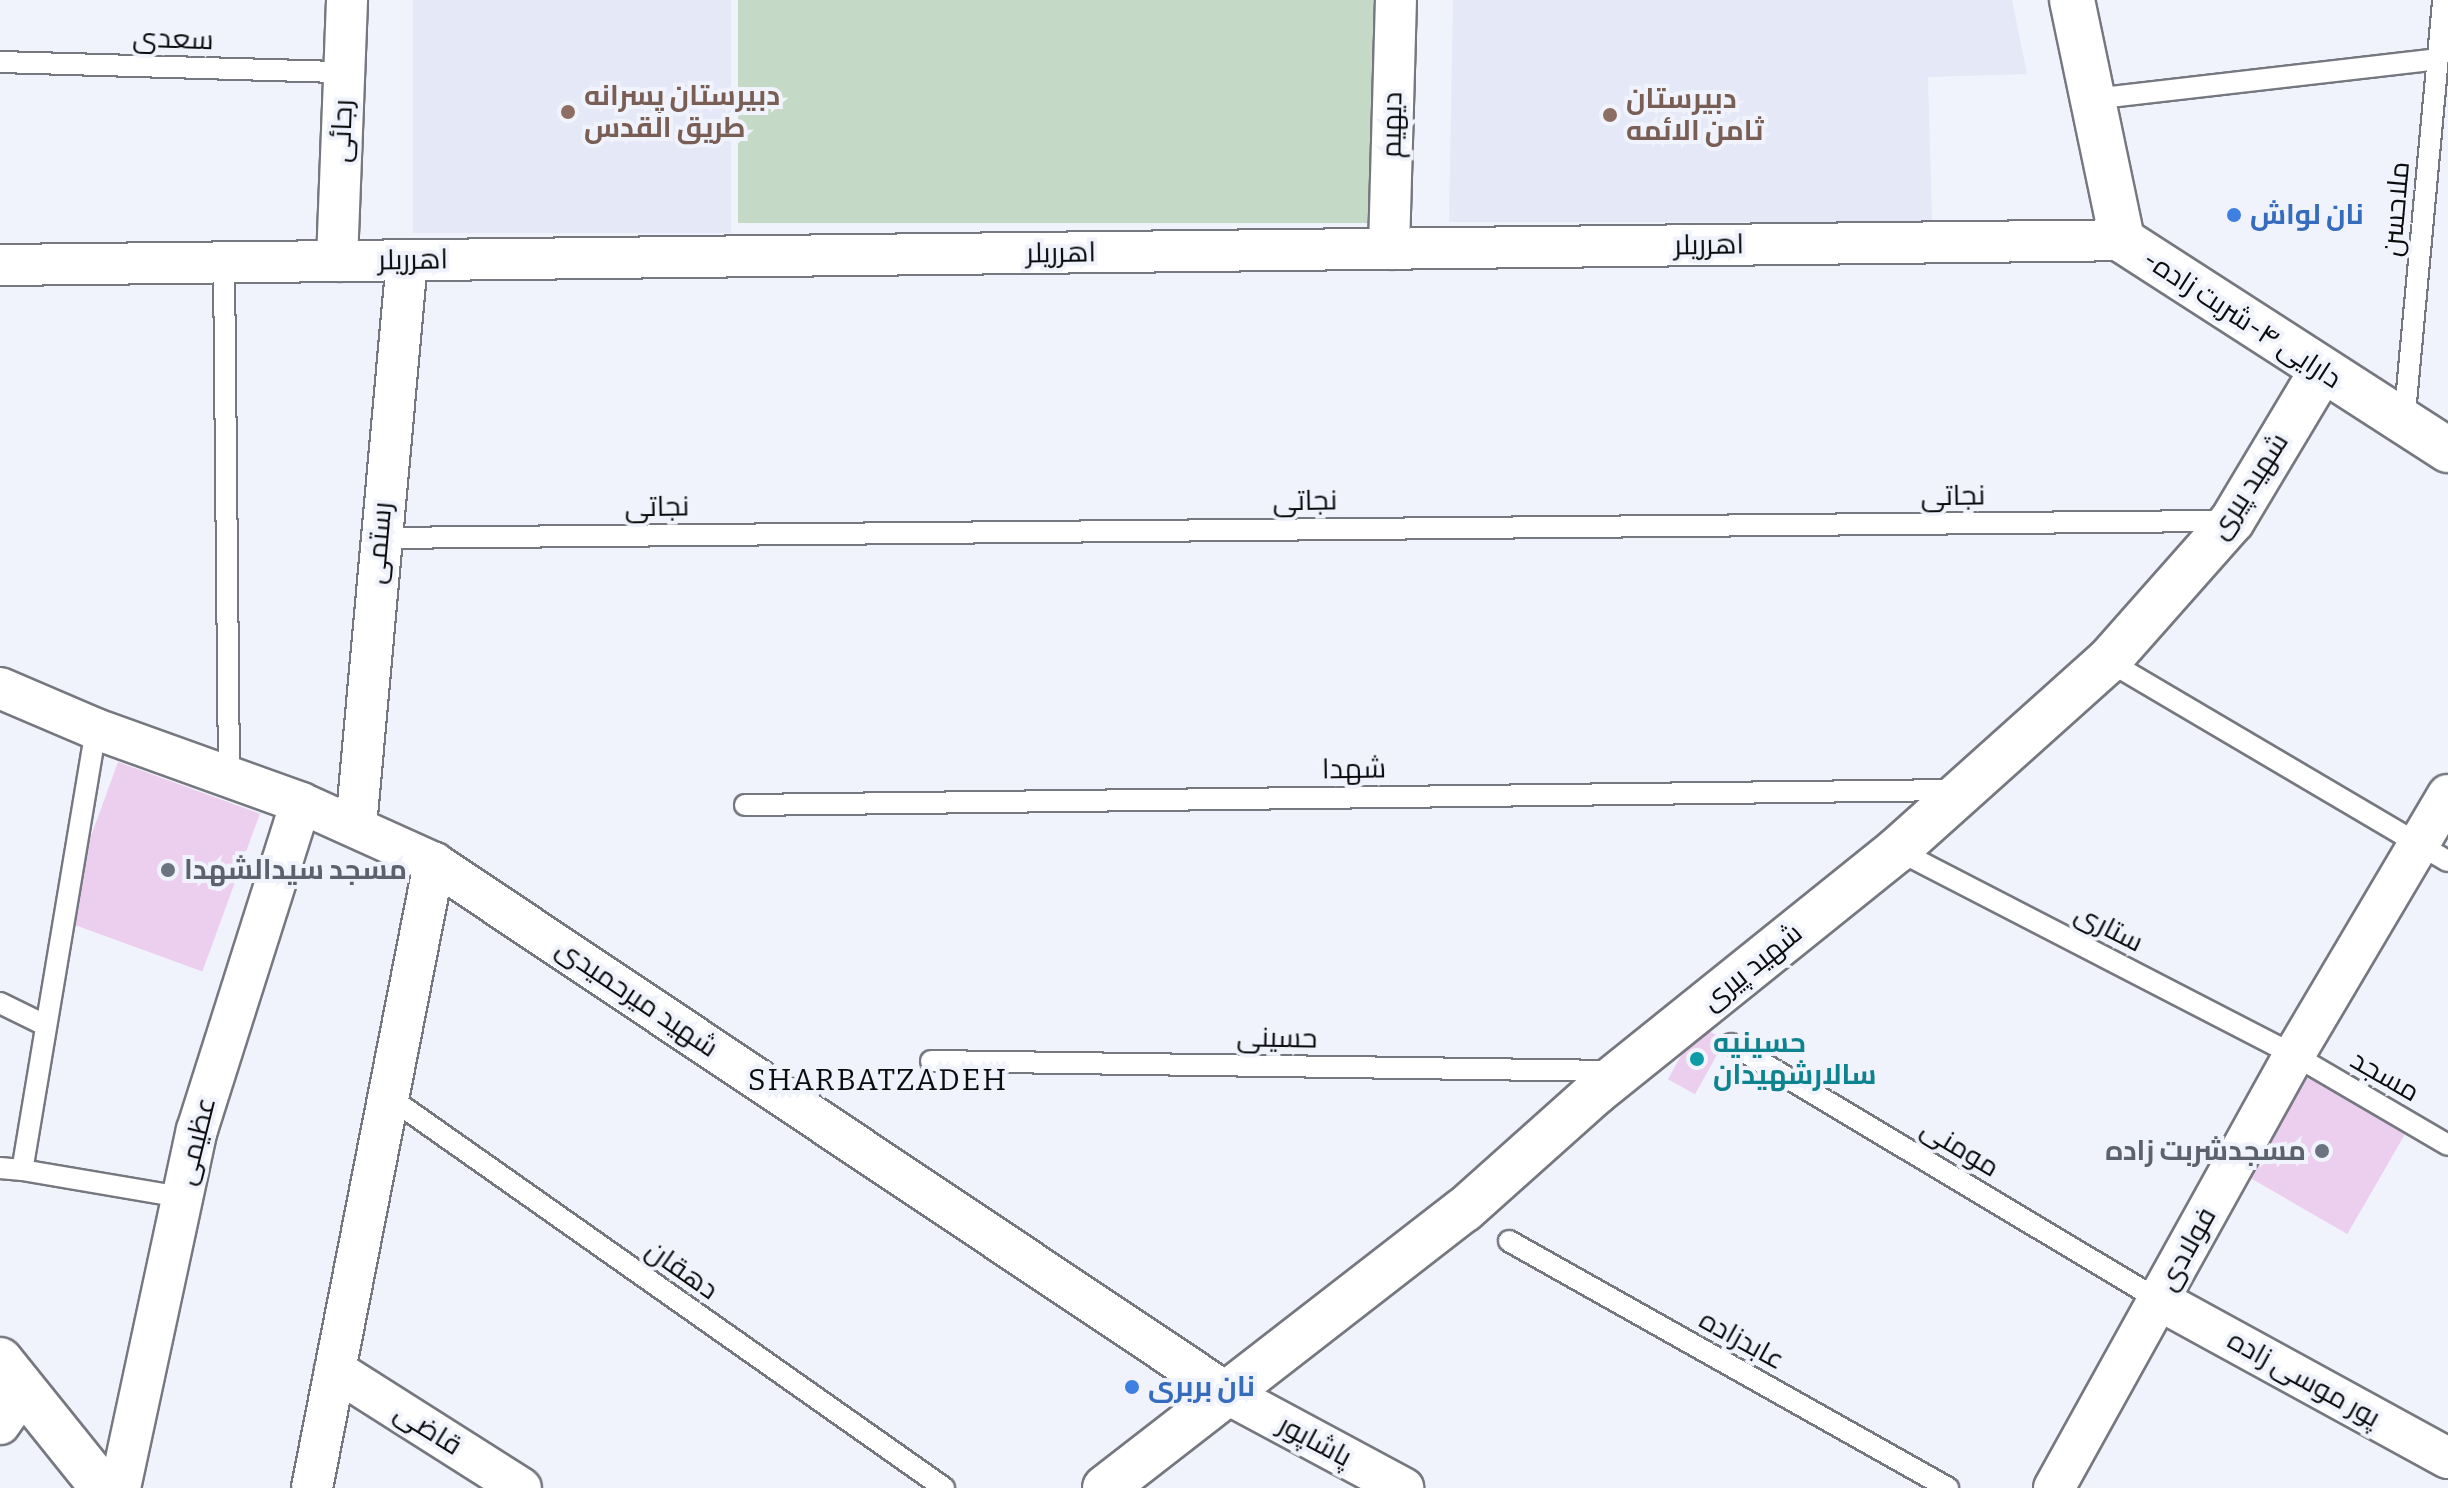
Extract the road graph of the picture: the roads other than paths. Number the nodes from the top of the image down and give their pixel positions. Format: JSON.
{"nodes":[{"id":1,"x":347,"y":0,"type":"edge"},
{"id":2,"x":1396,"y":0,"type":"edge"},
{"id":3,"x":2072,"y":0,"type":"edge"},
{"id":4,"x":2443,"y":0,"type":"edge"},
{"id":5,"x":2438,"y":59,"type":"junction"},
{"id":6,"x":0,"y":62,"type":"edge"},
{"id":7,"x":344,"y":72,"type":"junction"},
{"id":8,"x":2093,"y":99,"type":"junction"},
{"id":9,"x":2122,"y":240,"type":"junction"},
{"id":10,"x":1389,"y":249,"type":"junction"},
{"id":11,"x":407,"y":260,"type":"junction"},
{"id":12,"x":337,"y":261,"type":"junction"},
{"id":13,"x":224,"y":263,"type":"junction"},
{"id":14,"x":0,"y":265,"type":"edge"},
{"id":15,"x":2321,"y":372,"type":"junction"},
{"id":16,"x":2404,"y":423,"type":"junction"},
{"id":17,"x":2448,"y":424,"type":"edge"},
{"id":18,"x":2448,"y":450,"type":"edge"},
{"id":19,"x":2232,"y":521,"type":"junction"},
{"id":20,"x":379,"y":538,"type":"junction"},
{"id":21,"x":2108,"y":661,"type":"junction"},
{"id":22,"x":0,"y":688,"type":"edge"},
{"id":23,"x":96,"y":729,"type":"junction"},
{"id":24,"x":229,"y":777,"type":"junction"},
{"id":25,"x":1964,"y":790,"type":"junction"},
{"id":26,"x":2448,"y":795,"type":"edge"},
{"id":27,"x":301,"y":803,"type":"junction"},
{"id":28,"x":745,"y":805,"type":"dead end"},
{"id":29,"x":356,"y":826,"type":"junction"},
{"id":30,"x":1897,"y":850,"type":"junction"},
{"id":31,"x":2434,"y":853,"type":"edge"},
{"id":32,"x":434,"y":863,"type":"junction"},
{"id":33,"x":0,"y":1003,"type":"edge"},
{"id":34,"x":45,"y":1025,"type":"junction"},
{"id":35,"x":1731,"y":1044,"type":"dead end"},
{"id":36,"x":2294,"y":1055,"type":"junction"},
{"id":37,"x":931,"y":1061,"type":"dead end"},
{"id":38,"x":1622,"y":1071,"type":"junction"},
{"id":39,"x":389,"y":1097,"type":"junction"},
{"id":40,"x":2448,"y":1145,"type":"edge"},
{"id":41,"x":0,"y":1168,"type":"edge"},
{"id":42,"x":22,"y":1170,"type":"junction"},
{"id":43,"x":182,"y":1197,"type":"junction"},
{"id":44,"x":1509,"y":1241,"type":"dead end"},
{"id":45,"x":2159,"y":1300,"type":"junction"},
{"id":46,"x":335,"y":1370,"type":"junction"},
{"id":47,"x":8,"y":1392,"type":"edge"},
{"id":48,"x":1228,"y":1394,"type":"junction"},
{"id":49,"x":2448,"y":1458,"type":"edge"},
{"id":50,"x":103,"y":1488,"type":"edge"},
{"id":51,"x":120,"y":1488,"type":"edge"},
{"id":52,"x":312,"y":1488,"type":"edge"},
{"id":53,"x":521,"y":1488,"type":"edge"},
{"id":54,"x":944,"y":1488,"type":"edge"},
{"id":55,"x":1105,"y":1488,"type":"edge"},
{"id":56,"x":1403,"y":1488,"type":"edge"},
{"id":57,"x":1948,"y":1488,"type":"edge"},
{"id":58,"x":2054,"y":1488,"type":"edge"}],
"edges":[{"from":1,"to":7,"type":"street","name":"رجائی"},
{"from":2,"to":10,"type":"street","name":"دیهیم"},
{"from":3,"to":8,"type":"street","name":"-دارایی ۴-شربت زاده"},
{"from":4,"to":5,"type":"lane","name":"ملاحسن"},
{"from":5,"to":8,"type":"lane"},
{"from":5,"to":16,"type":"lane","name":"ملاحسن"},
{"from":6,"to":7,"type":"lane","name":"سعدی"},
{"from":7,"to":12,"type":"street","name":"رجائی"},
{"from":8,"to":9,"type":"street","name":"-دارایی ۴-شربت زاده"},
{"from":9,"to":10,"type":"street","name":"اهرریلر"},
{"from":9,"to":15,"type":"street","name":"-دارایی ۴-شربت زاده"},
{"from":10,"to":11,"type":"street","name":"اهرریلر"},
{"from":11,"to":12,"type":"street","name":"اهرریلر"},
{"from":11,"to":20,"type":"street","name":"رستمی"},
{"from":12,"to":13,"type":"street","name":"اهرریلر"},
{"from":13,"to":14,"type":"street","name":"اهرریلر"},
{"from":13,"to":24,"type":"lane"},
{"from":15,"to":16,"type":"street","name":"-دارایی ۴-شربت زاده"},
{"from":15,"to":19,"type":"street","name":"شهید پیری"},
{"from":16,"to":17,"type":"street"},
{"from":16,"to":18,"type":"street","name":"-دارایی ۴-شربت زاده"},
{"from":19,"to":20,"type":"lane","name":"نجاتی"},
{"from":19,"to":21,"type":"street","name":"شهید پیری"},
{"from":20,"to":29,"type":"street","name":"رستمی"},
{"from":21,"to":25,"type":"street","name":"شهید پیری"},
{"from":21,"to":31,"type":"lane"},
{"from":22,"to":23,"type":"street","name":"شهید میرحمیدی"},
{"from":23,"to":24,"type":"street","name":"شهید میرحمیدی"},
{"from":23,"to":34,"type":"lane"},
{"from":24,"to":27,"type":"street","name":"شهید میرحمیدی"},
{"from":25,"to":28,"type":"lane","name":"شهدا"},
{"from":25,"to":30,"type":"street","name":"شهید پیری"},
{"from":26,"to":31,"type":"street","name":"فولادی"},
{"from":27,"to":29,"type":"street","name":"شهید میرحمیدی"},
{"from":27,"to":43,"type":"street","name":"عظیمی"},
{"from":29,"to":32,"type":"street","name":"شهید میرحمیدی"},
{"from":30,"to":36,"type":"lane","name":"ستاری"},
{"from":30,"to":38,"type":"street","name":"شهید پیری"},
{"from":31,"to":36,"type":"street","name":"فولادی"},
{"from":32,"to":39,"type":"street"},
{"from":32,"to":48,"type":"street","name":"شهید میرحمیدی"},
{"from":33,"to":34,"type":"lane"},
{"from":34,"to":42,"type":"lane"},
{"from":35,"to":45,"type":"lane","name":"مومنی"},
{"from":36,"to":40,"type":"lane","name":"مسجد"},
{"from":36,"to":45,"type":"street","name":"فولادی"},
{"from":37,"to":38,"type":"lane","name":"حسینی"},
{"from":38,"to":48,"type":"street","name":"شهید پیری"},
{"from":39,"to":46,"type":"street"},
{"from":39,"to":54,"type":"lane","name":"دهقان"},
{"from":41,"to":42,"type":"lane"},
{"from":42,"to":43,"type":"lane"},
{"from":43,"to":51,"type":"street","name":"عظیمی"},
{"from":44,"to":57,"type":"lane","name":"عابدزاده"},
{"from":45,"to":49,"type":"street","name":"پور موسی زاده"},
{"from":45,"to":58,"type":"street","name":"فولادی"},
{"from":46,"to":52,"type":"street"},
{"from":46,"to":53,"type":"street","name":"قاضی"},
{"from":47,"to":50,"type":"street"},
{"from":48,"to":55,"type":"street","name":"شهید پیری"},
{"from":48,"to":56,"type":"street","name":"پاشاپور"}]}
